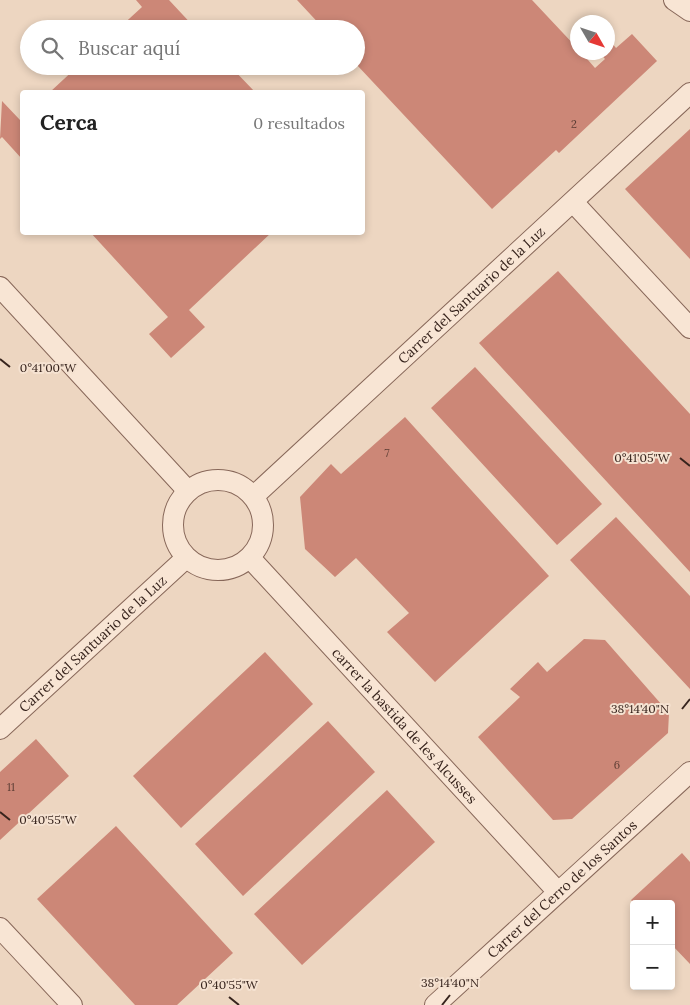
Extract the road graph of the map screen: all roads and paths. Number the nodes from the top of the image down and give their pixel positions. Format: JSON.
{"nodes":[{"id":1,"x":674,"y":0,"type":"edge"},
{"id":2,"x":690,"y":11,"type":"edge"},
{"id":3,"x":690,"y":94,"type":"edge"},
{"id":4,"x":573,"y":202,"type":"junction"},
{"id":5,"x":0,"y":287,"type":"edge"},
{"id":6,"x":690,"y":328,"type":"edge"},
{"id":7,"x":188,"y":491,"type":"junction"},
{"id":8,"x":254,"y":496,"type":"junction"},
{"id":9,"x":186,"y":558,"type":"junction"},
{"id":10,"x":250,"y":558,"type":"junction"},
{"id":11,"x":0,"y":729,"type":"edge"},
{"id":12,"x":690,"y":772,"type":"edge"},
{"id":13,"x":558,"y":892,"type":"junction"},
{"id":14,"x":0,"y":928,"type":"edge"},
{"id":15,"x":72,"y":1005,"type":"edge"},
{"id":16,"x":435,"y":1005,"type":"edge"}],
"edges":[{"from":1,"to":2,"type":"street"},
{"from":3,"to":4,"type":"street","name":"Carrer del Santuario de la Luz"},
{"from":4,"to":6,"type":"street"},
{"from":4,"to":8,"type":"street","name":"Carrer del Santuario de la Luz"},
{"from":5,"to":7,"type":"street"},
{"from":7,"to":8,"type":"street"},
{"from":7,"to":9,"type":"street"},
{"from":8,"to":10,"type":"street"},
{"from":9,"to":10,"type":"street"},
{"from":9,"to":11,"type":"street","name":"Carrer del Santuario de la Luz"},
{"from":10,"to":13,"type":"street","name":"carrer la bastida de les Alcusses"},
{"from":12,"to":13,"type":"street","name":"Carrer del Cerro de los Santos"},
{"from":13,"to":16,"type":"street","name":"Carrer del Cerro de los Santos"},
{"from":14,"to":15,"type":"street"}]}
